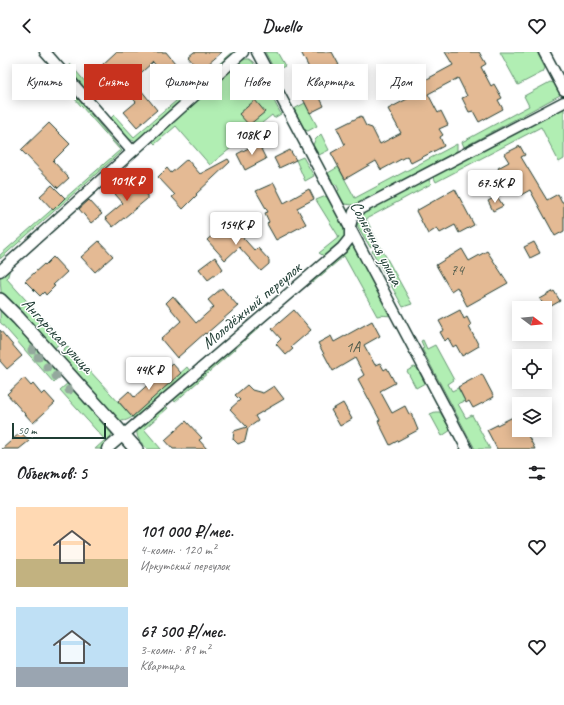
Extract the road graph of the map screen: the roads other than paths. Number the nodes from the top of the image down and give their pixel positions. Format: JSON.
{"nodes":[{"id":1,"x":45,"y":52,"type":"edge"},
{"id":2,"x":243,"y":52,"type":"edge"},
{"id":3,"x":257,"y":52,"type":"edge"},
{"id":4,"x":544,"y":52,"type":"edge"},
{"id":5,"x":564,"y":90,"type":"edge"},
{"id":6,"x":564,"y":102,"type":"edge"},
{"id":7,"x":132,"y":151,"type":"junction"},
{"id":8,"x":350,"y":226,"type":"junction"},
{"id":9,"x":0,"y":271,"type":"edge"},
{"id":10,"x":0,"y":300,"type":"edge"},
{"id":11,"x":124,"y":434,"type":"junction"},
{"id":12,"x":107,"y":449,"type":"edge"},
{"id":13,"x":136,"y":449,"type":"edge"},
{"id":14,"x":467,"y":449,"type":"edge"}],
"edges":[{"from":1,"to":7,"type":"street"},
{"from":2,"to":7,"type":"street"},
{"from":3,"to":8,"type":"street","name":"Солнечная улица"},
{"from":4,"to":5,"type":"street"},
{"from":6,"to":8,"type":"street","name":"Молодёжный переулок"},
{"from":7,"to":9,"type":"street"},
{"from":8,"to":11,"type":"street","name":"Молодёжный переулок"},
{"from":8,"to":14,"type":"street","name":"Солнечная улица"},
{"from":10,"to":11,"type":"street","name":"Ангарская улица"},
{"from":11,"to":12,"type":"street","name":"Молодёжный переулок"},
{"from":11,"to":13,"type":"street","name":"Ангарская улица"}]}
